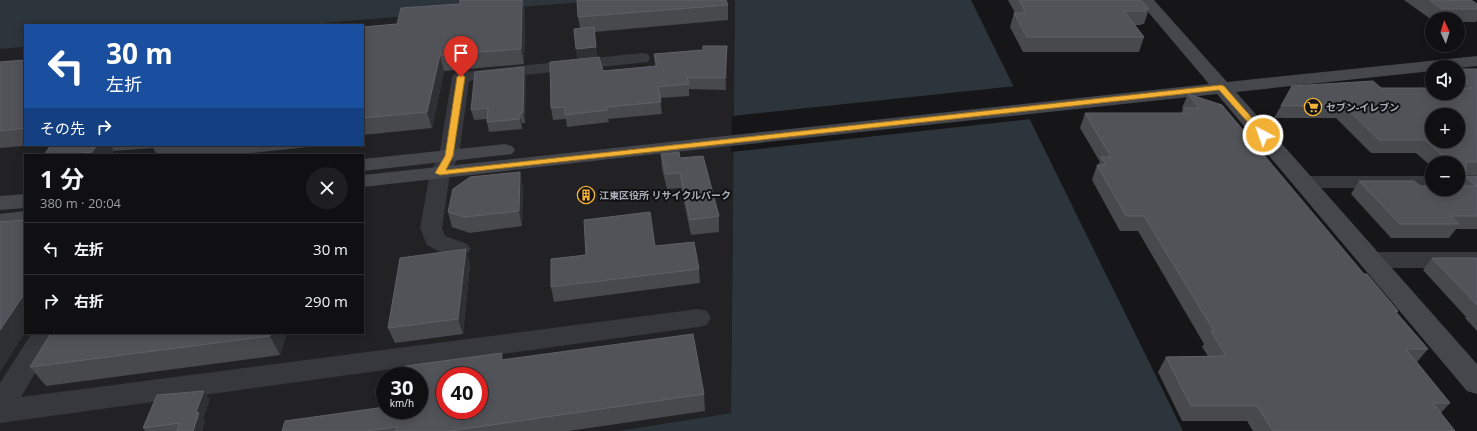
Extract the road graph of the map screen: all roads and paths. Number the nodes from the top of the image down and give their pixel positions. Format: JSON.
{"nodes":[{"id":1,"x":1146,"y":0,"type":"edge"},
{"id":2,"x":1477,"y":46,"type":"edge"},
{"id":3,"x":642,"y":58,"type":"dead end"},
{"id":4,"x":1477,"y":61,"type":"edge"},
{"id":5,"x":1216,"y":81,"type":"junction"},
{"id":6,"x":444,"y":164,"type":"junction"},
{"id":7,"x":364,"y":165,"type":"edge"},
{"id":8,"x":364,"y":181,"type":"edge"},
{"id":9,"x":1304,"y":182,"type":"junction"},
{"id":10,"x":1425,"y":182,"type":"edge"},
{"id":11,"x":24,"y":201,"type":"edge"},
{"id":12,"x":0,"y":204,"type":"edge"},
{"id":13,"x":24,"y":218,"type":"edge"},
{"id":14,"x":0,"y":221,"type":"edge"},
{"id":15,"x":458,"y":249,"type":"edge"},
{"id":16,"x":1371,"y":260,"type":"junction"},
{"id":17,"x":1477,"y":260,"type":"edge"},
{"id":18,"x":698,"y":318,"type":"dead end"},
{"id":19,"x":45,"y":334,"type":"edge"},
{"id":20,"x":1477,"y":383,"type":"edge"},
{"id":21,"x":0,"y":407,"type":"edge"},
{"id":22,"x":0,"y":411,"type":"edge"}],
"edges":[{"from":1,"to":5,"type":"street"},
{"from":2,"to":5,"type":"street"},
{"from":3,"to":6,"type":"street"},
{"from":4,"to":5,"type":"street"},
{"from":5,"to":6,"type":"street"},
{"from":5,"to":9,"type":"street"},
{"from":6,"to":7,"type":"street"},
{"from":6,"to":8,"type":"street"},
{"from":6,"to":15,"type":"street"},
{"from":9,"to":10,"type":"street"},
{"from":9,"to":16,"type":"street"},
{"from":11,"to":12,"type":"street"},
{"from":13,"to":14,"type":"street"},
{"from":16,"to":17,"type":"street"},
{"from":16,"to":20,"type":"street"},
{"from":18,"to":22,"type":"street"},
{"from":19,"to":21,"type":"street"}]}
